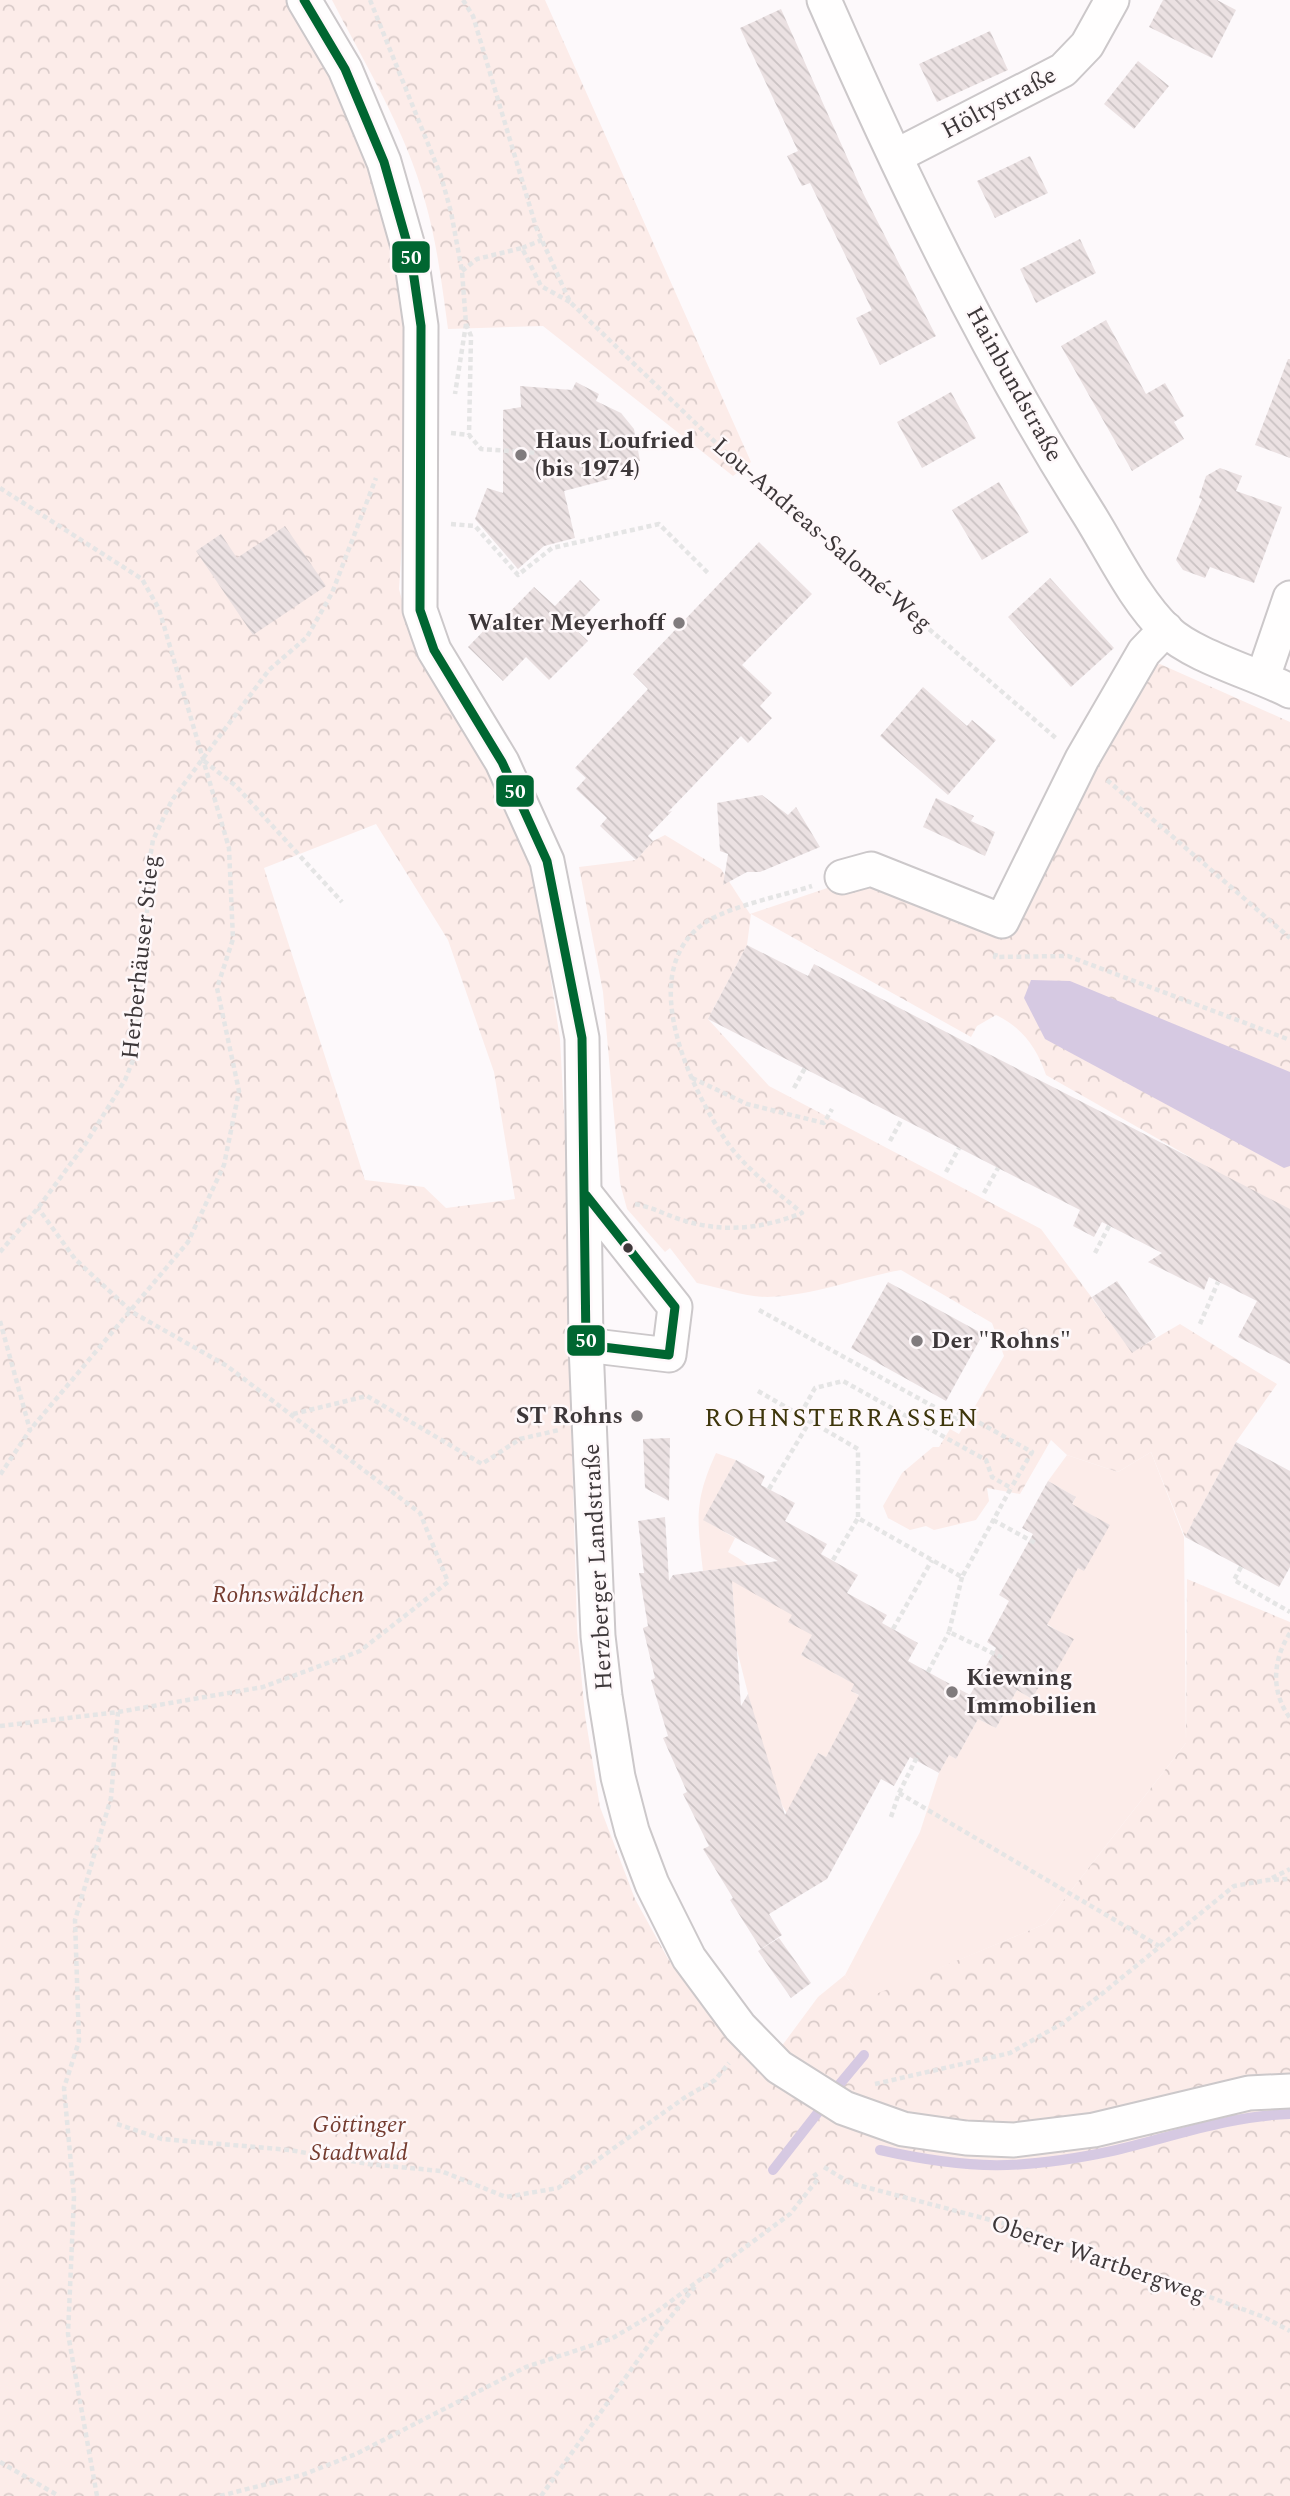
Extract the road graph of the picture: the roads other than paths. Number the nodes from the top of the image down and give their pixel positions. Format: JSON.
{"nodes":[{"id":1,"x":304,"y":0,"type":"edge"},
{"id":2,"x":824,"y":0,"type":"edge"},
{"id":3,"x":1112,"y":0,"type":"edge"},
{"id":4,"x":896,"y":156,"type":"junction"},
{"id":5,"x":1290,"y":598,"type":"edge"},
{"id":6,"x":1166,"y":629,"type":"junction"},
{"id":7,"x":1276,"y":684,"type":"edge"},
{"id":8,"x":842,"y":877,"type":"road end"},
{"id":9,"x":586,"y":1195,"type":"junction"},
{"id":10,"x":586,"y":1345,"type":"junction"},
{"id":11,"x":1290,"y":2091,"type":"edge"}],
"edges":[{"from":1,"to":9,"type":"street","name":"Herzberger Landstraße"},
{"from":2,"to":4,"type":"street","name":"Hainbundstraße"},
{"from":3,"to":4,"type":"street","name":"Höltystraße"},
{"from":4,"to":6,"type":"street","name":"Hainbundstraße"},
{"from":5,"to":7,"type":"street"},
{"from":6,"to":7,"type":"street","name":"Hainbundstraße"},
{"from":6,"to":8,"type":"street"},
{"from":9,"to":10,"type":"street","name":"Herzberger Landstraße"},
{"from":9,"to":10,"type":"street"},
{"from":10,"to":11,"type":"street","name":"Herzberger Landstraße"}]}
